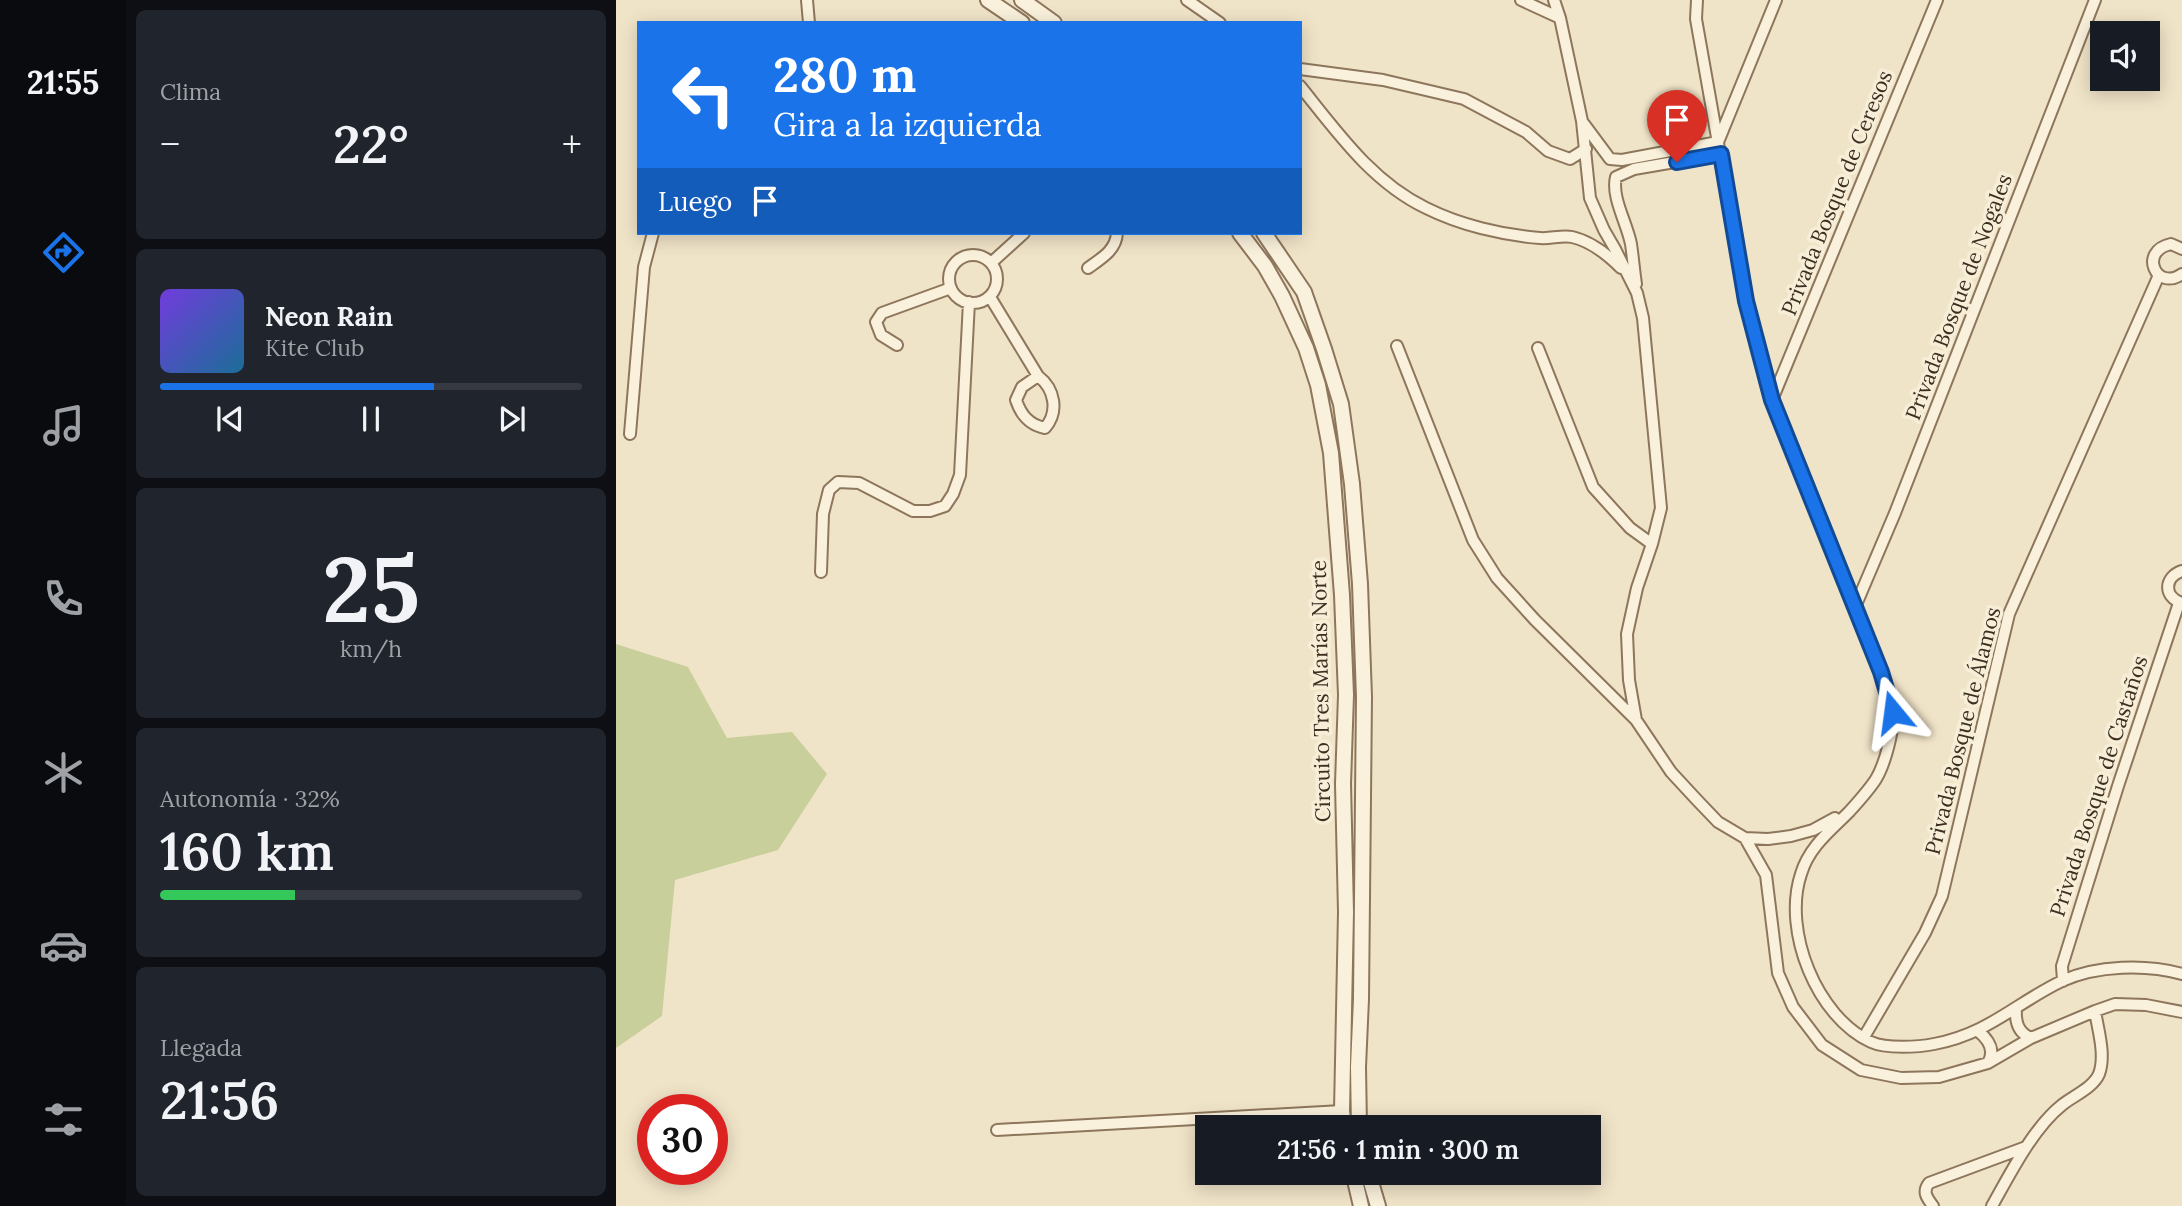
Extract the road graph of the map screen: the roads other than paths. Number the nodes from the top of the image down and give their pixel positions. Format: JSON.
{"nodes":[{"id":1,"x":807,"y":0,"type":"edge"},
{"id":2,"x":988,"y":0,"type":"edge"},
{"id":3,"x":1022,"y":0,"type":"edge"},
{"id":4,"x":1187,"y":0,"type":"edge"},
{"id":5,"x":1521,"y":0,"type":"edge"},
{"id":6,"x":1554,"y":0,"type":"edge"},
{"id":7,"x":1697,"y":0,"type":"edge"},
{"id":8,"x":1776,"y":0,"type":"edge"},
{"id":9,"x":1937,"y":0,"type":"edge"},
{"id":10,"x":2095,"y":0,"type":"edge"},
{"id":11,"x":1560,"y":18,"type":"junction"},
{"id":12,"x":809,"y":21,"type":"edge"},
{"id":13,"x":1019,"y":21,"type":"edge"},
{"id":14,"x":1051,"y":21,"type":"edge"},
{"id":15,"x":1217,"y":21,"type":"edge"},
{"id":16,"x":1302,"y":69,"type":"edge"},
{"id":17,"x":1302,"y":88,"type":"edge"},
{"id":18,"x":1582,"y":121,"type":"junction"},
{"id":19,"x":1718,"y":142,"type":"junction"},
{"id":20,"x":1586,"y":149,"type":"junction"},
{"id":21,"x":1721,"y":154,"type":"junction"},
{"id":22,"x":652,"y":235,"type":"edge"},
{"id":23,"x":1022,"y":235,"type":"edge"},
{"id":24,"x":1117,"y":235,"type":"edge"},
{"id":25,"x":1242,"y":235,"type":"edge"},
{"id":26,"x":1265,"y":235,"type":"edge"},
{"id":27,"x":2180,"y":245,"type":"edge"},
{"id":28,"x":991,"y":263,"type":"junction"},
{"id":29,"x":1088,"y":268,"type":"dead end"},
{"id":30,"x":2182,"y":274,"type":"edge"},
{"id":31,"x":2159,"y":275,"type":"junction"},
{"id":32,"x":1629,"y":276,"type":"junction"},
{"id":33,"x":951,"y":288,"type":"junction"},
{"id":34,"x":1637,"y":293,"type":"junction"},
{"id":35,"x":990,"y":297,"type":"junction"},
{"id":36,"x":969,"y":302,"type":"junction"},
{"id":37,"x":897,"y":345,"type":"dead end"},
{"id":38,"x":1397,"y":346,"type":"dead end"},
{"id":39,"x":1538,"y":348,"type":"dead end"},
{"id":40,"x":1038,"y":376,"type":"junction"},
{"id":41,"x":1772,"y":400,"type":"junction"},
{"id":42,"x":630,"y":434,"type":"dead end"},
{"id":43,"x":1652,"y":544,"type":"junction"},
{"id":44,"x":2182,"y":570,"type":"edge"},
{"id":45,"x":821,"y":572,"type":"dead end"},
{"id":46,"x":2181,"y":603,"type":"edge"},
{"id":47,"x":1855,"y":607,"type":"junction"},
{"id":48,"x":1346,"y":695,"type":"junction"},
{"id":49,"x":1364,"y":697,"type":"junction"},
{"id":50,"x":1636,"y":720,"type":"junction"},
{"id":51,"x":1849,"y":811,"type":"junction"},
{"id":52,"x":1745,"y":838,"type":"junction"},
{"id":53,"x":2181,"y":971,"type":"edge"},
{"id":54,"x":2063,"y":981,"type":"junction"},
{"id":55,"x":2016,"y":1009,"type":"junction"},
{"id":56,"x":2095,"y":1010,"type":"junction"},
{"id":57,"x":2182,"y":1012,"type":"edge"},
{"id":58,"x":1978,"y":1031,"type":"junction"},
{"id":59,"x":1864,"y":1037,"type":"junction"},
{"id":60,"x":2031,"y":1038,"type":"junction"},
{"id":61,"x":1988,"y":1063,"type":"junction"},
{"id":62,"x":1342,"y":1111,"type":"junction"},
{"id":63,"x":1342,"y":1115,"type":"edge"},
{"id":64,"x":1359,"y":1115,"type":"edge"},
{"id":65,"x":997,"y":1130,"type":"dead end"},
{"id":66,"x":2026,"y":1147,"type":"junction"},
{"id":67,"x":1356,"y":1185,"type":"edge"},
{"id":68,"x":1372,"y":1185,"type":"edge"},
{"id":69,"x":1361,"y":1206,"type":"edge"},
{"id":70,"x":1378,"y":1206,"type":"edge"},
{"id":71,"x":1933,"y":1206,"type":"edge"},
{"id":72,"x":1992,"y":1206,"type":"edge"}],
"edges":[{"from":1,"to":12,"type":"street"},
{"from":2,"to":13,"type":"street"},
{"from":3,"to":14,"type":"street"},
{"from":4,"to":15,"type":"street"},
{"from":5,"to":11,"type":"street"},
{"from":6,"to":11,"type":"street"},
{"from":7,"to":19,"type":"street"},
{"from":8,"to":19,"type":"street"},
{"from":9,"to":41,"type":"street","name":"Privada Bosque de Ceresos"},
{"from":10,"to":47,"type":"street","name":"Privada Bosque de Nogales"},
{"from":11,"to":18,"type":"street"},
{"from":16,"to":20,"type":"street"},
{"from":17,"to":32,"type":"street"},
{"from":18,"to":19,"type":"street"},
{"from":18,"to":20,"type":"street"},
{"from":19,"to":21,"type":"street"},
{"from":20,"to":32,"type":"street"},
{"from":21,"to":34,"type":"street"},
{"from":21,"to":41,"type":"street"},
{"from":22,"to":42,"type":"street"},
{"from":23,"to":28,"type":"street"},
{"from":24,"to":29,"type":"street"},
{"from":25,"to":48,"type":"street","name":"Circuito Tres Marías Norte"},
{"from":26,"to":49,"type":"street","name":"Circuito Tres Marías Norte"},
{"from":27,"to":31,"type":"street","name":"Privada Bosque de Álamos"},
{"from":28,"to":33,"type":"street"},
{"from":28,"to":35,"type":"street"},
{"from":30,"to":31,"type":"street"},
{"from":31,"to":59,"type":"street","name":"Privada Bosque de Álamos"},
{"from":32,"to":34,"type":"street"},
{"from":33,"to":36,"type":"street"},
{"from":33,"to":37,"type":"street"},
{"from":34,"to":43,"type":"street"},
{"from":35,"to":36,"type":"street"},
{"from":35,"to":40,"type":"street"},
{"from":36,"to":45,"type":"street"},
{"from":38,"to":50,"type":"street"},
{"from":39,"to":43,"type":"street"},
{"from":40,"to":40,"type":"street"},
{"from":41,"to":47,"type":"street"},
{"from":43,"to":50,"type":"street"},
{"from":44,"to":46,"type":"street"},
{"from":46,"to":54,"type":"street","name":"Privada Bosque de Castaños"},
{"from":47,"to":51,"type":"street"},
{"from":48,"to":49,"type":"street"},
{"from":48,"to":62,"type":"street","name":"Circuito Tres Marías Norte"},
{"from":49,"to":64,"type":"street","name":"Circuito Tres Marías Norte"},
{"from":50,"to":52,"type":"street"},
{"from":51,"to":52,"type":"street"},
{"from":51,"to":59,"type":"street"},
{"from":52,"to":61,"type":"street"},
{"from":53,"to":54,"type":"street"},
{"from":54,"to":55,"type":"street"},
{"from":55,"to":58,"type":"street"},
{"from":55,"to":60,"type":"street"},
{"from":56,"to":57,"type":"street"},
{"from":56,"to":60,"type":"street"},
{"from":56,"to":66,"type":"street"},
{"from":58,"to":59,"type":"street"},
{"from":58,"to":61,"type":"street"},
{"from":60,"to":61,"type":"street"},
{"from":62,"to":63,"type":"street","name":"Circuito Tres Marías Norte"},
{"from":62,"to":65,"type":"street"},
{"from":66,"to":71,"type":"street"},
{"from":66,"to":72,"type":"street"},
{"from":67,"to":69,"type":"street"},
{"from":68,"to":70,"type":"street"}]}
